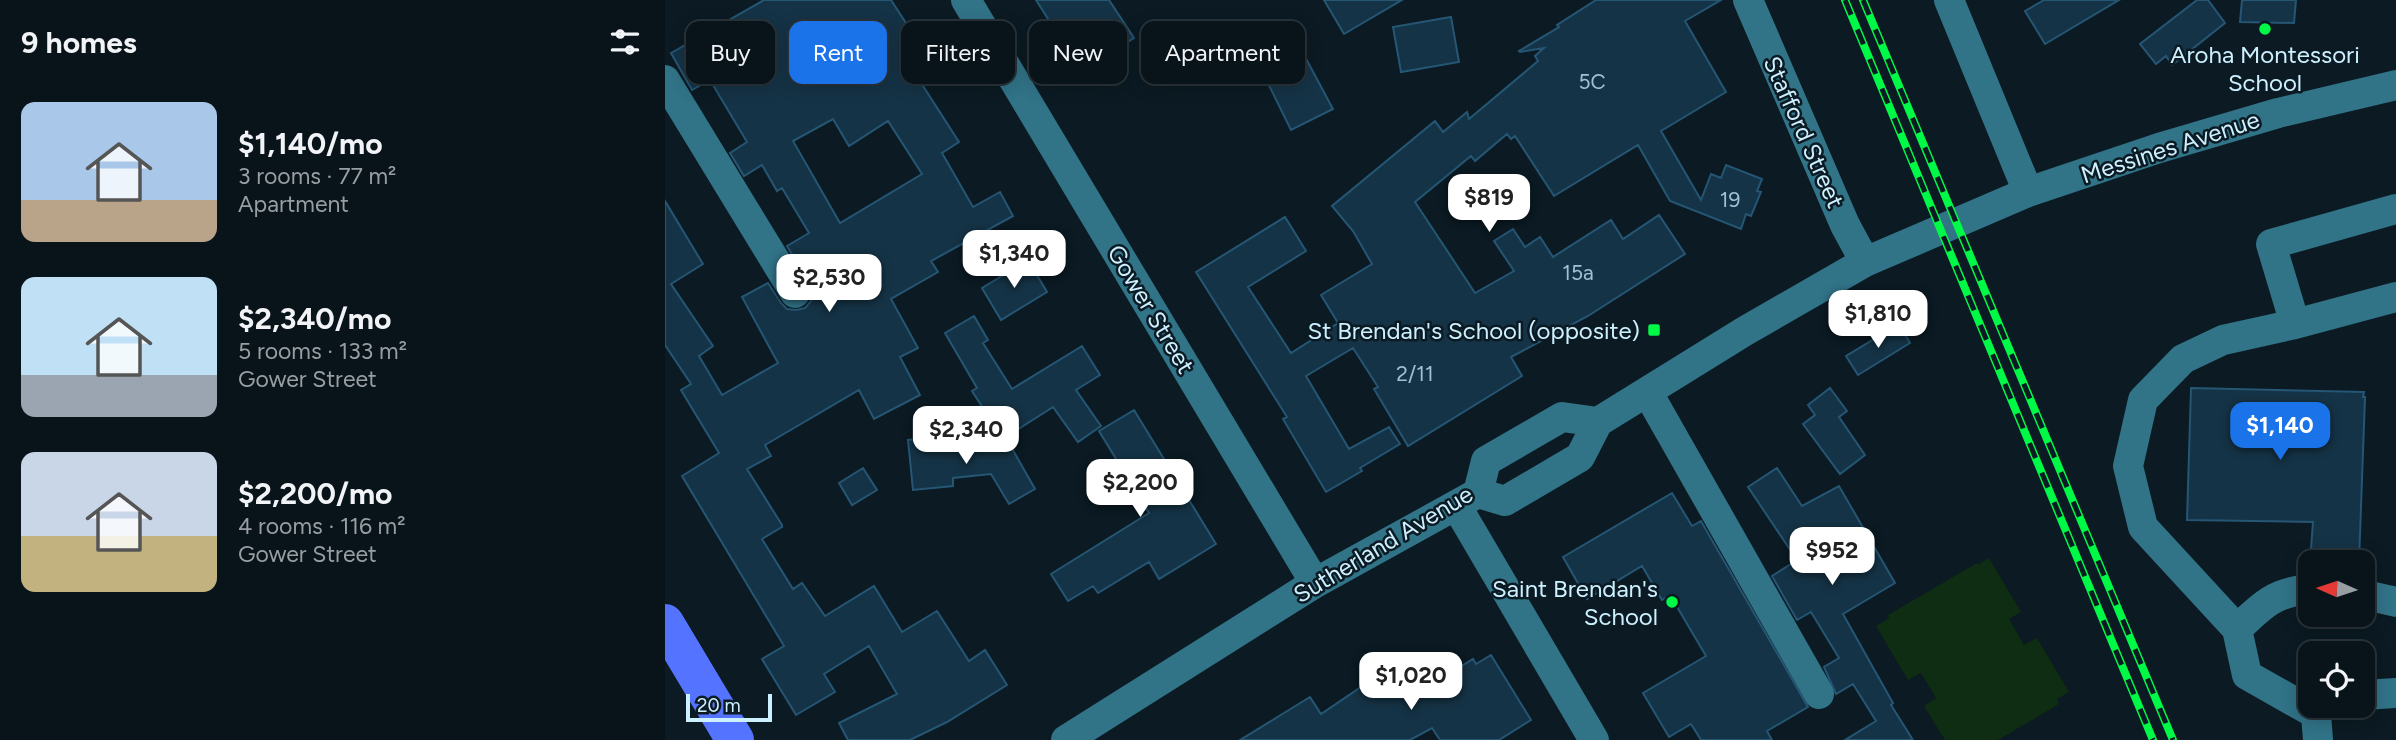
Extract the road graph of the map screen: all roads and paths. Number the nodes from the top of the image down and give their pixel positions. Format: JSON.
{"nodes":[{"id":1,"x":966,"y":0,"type":"edge"},
{"id":2,"x":1748,"y":0,"type":"edge"},
{"id":3,"x":1949,"y":0,"type":"edge"},
{"id":4,"x":665,"y":80,"type":"edge"},
{"id":5,"x":2396,"y":85,"type":"edge"},
{"id":6,"x":2028,"y":192,"type":"junction"},
{"id":7,"x":2396,"y":209,"type":"edge"},
{"id":8,"x":1865,"y":262,"type":"junction"},
{"id":9,"x":795,"y":293,"type":"dead end"},
{"id":10,"x":2396,"y":297,"type":"edge"},
{"id":11,"x":2295,"y":324,"type":"junction"},
{"id":12,"x":1648,"y":393,"type":"junction"},
{"id":13,"x":1598,"y":422,"type":"junction"},
{"id":14,"x":1467,"y":499,"type":"junction"},
{"id":15,"x":1315,"y":583,"type":"junction"},
{"id":16,"x":2298,"y":591,"type":"edge"},
{"id":17,"x":665,"y":623,"type":"edge"},
{"id":18,"x":2237,"y":629,"type":"junction"},
{"id":19,"x":2396,"y":693,"type":"edge"},
{"id":20,"x":1819,"y":694,"type":"dead end"},
{"id":21,"x":2375,"y":694,"type":"edge"},
{"id":22,"x":2322,"y":720,"type":"edge"},
{"id":23,"x":735,"y":740,"type":"edge"},
{"id":24,"x":1066,"y":740,"type":"edge"},
{"id":25,"x":1594,"y":740,"type":"edge"}],
"edges":[{"from":1,"to":15,"type":"street","name":"Gower Street"},
{"from":2,"to":8,"type":"street","name":"Stafford Street"},
{"from":3,"to":6,"type":"street"},
{"from":4,"to":9,"type":"street"},
{"from":5,"to":6,"type":"street","name":"Messines Avenue"},
{"from":6,"to":8,"type":"street","name":"Messines Avenue"},
{"from":7,"to":11,"type":"street"},
{"from":8,"to":12,"type":"street"},
{"from":10,"to":11,"type":"street"},
{"from":11,"to":18,"type":"street"},
{"from":12,"to":13,"type":"street"},
{"from":12,"to":20,"type":"street"},
{"from":13,"to":14,"type":"street"},
{"from":13,"to":14,"type":"street","name":"Sutherland Avenue"},
{"from":14,"to":15,"type":"street","name":"Sutherland Avenue"},
{"from":14,"to":25,"type":"street"},
{"from":15,"to":24,"type":"street","name":"Sutherland Avenue"},
{"from":16,"to":18,"type":"street"},
{"from":17,"to":23,"type":"main road"},
{"from":18,"to":22,"type":"street"},
{"from":19,"to":21,"type":"street"}]}
